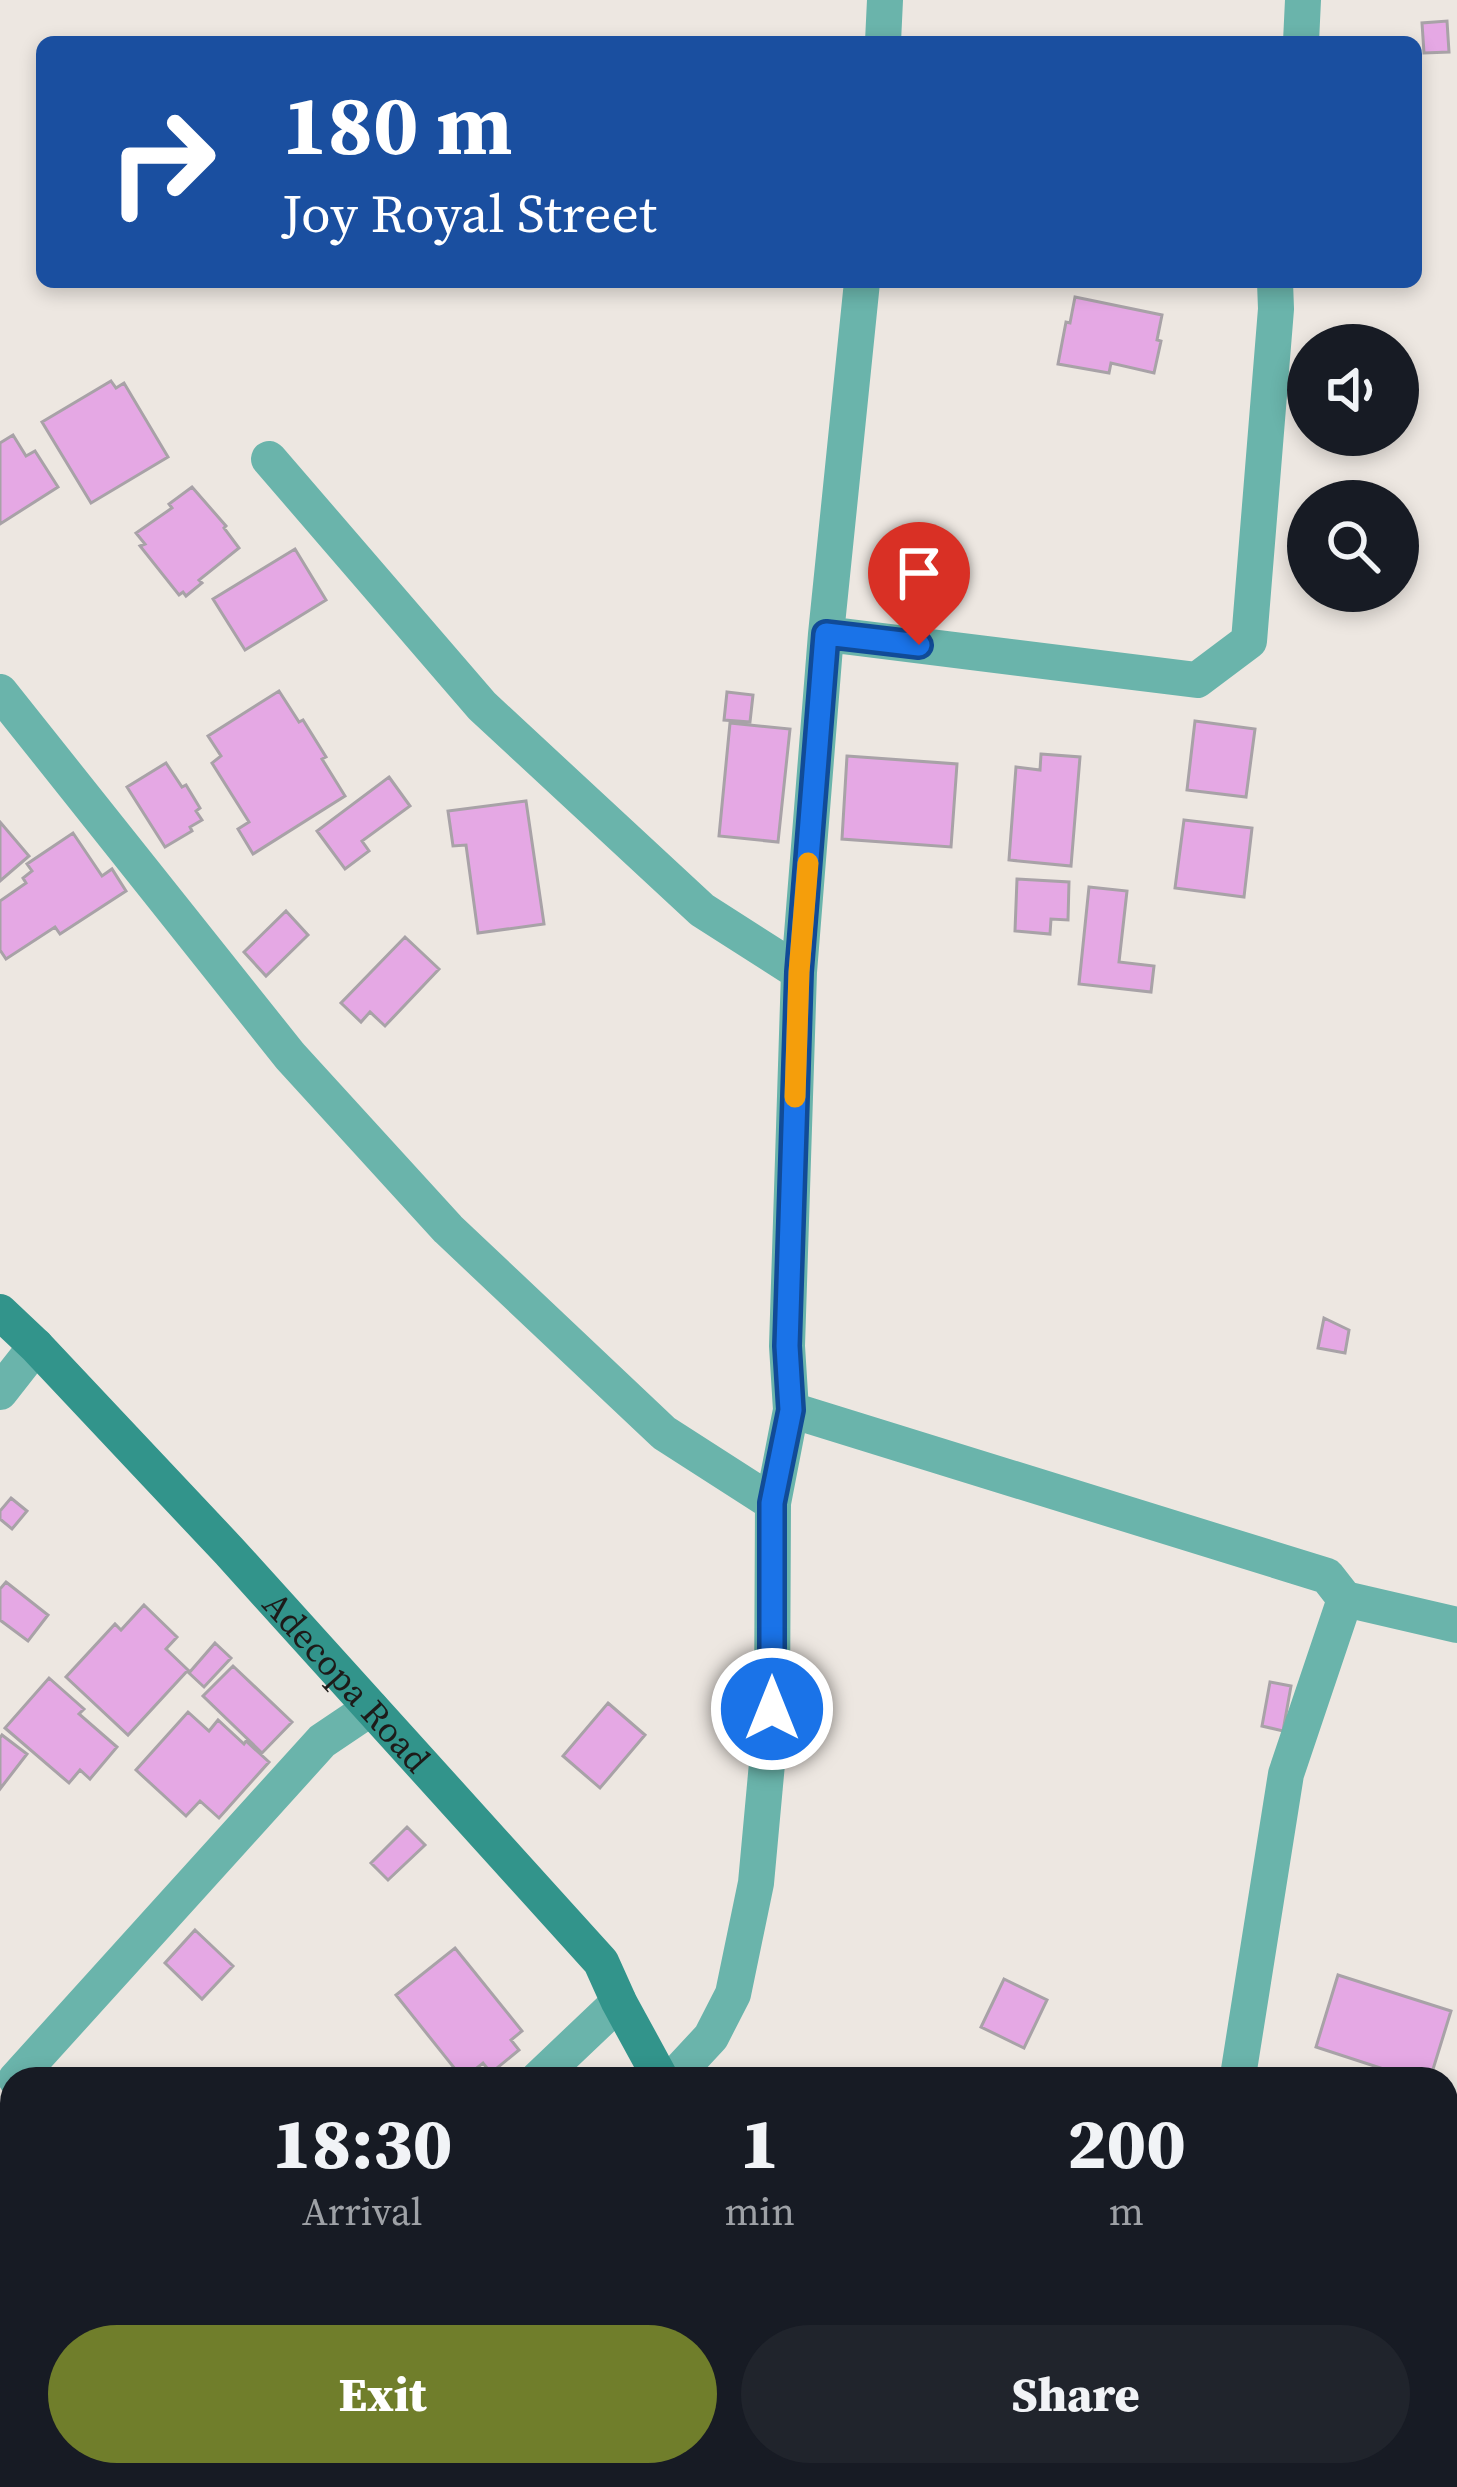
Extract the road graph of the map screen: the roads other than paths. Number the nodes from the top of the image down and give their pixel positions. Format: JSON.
{"nodes":[{"id":1,"x":885,"y":0,"type":"edge"},
{"id":2,"x":1303,"y":0,"type":"edge"},
{"id":3,"x":883,"y":36,"type":"edge"},
{"id":4,"x":1301,"y":36,"type":"edge"},
{"id":5,"x":861,"y":288,"type":"edge"},
{"id":6,"x":1275,"y":288,"type":"edge"},
{"id":7,"x":269,"y":459,"type":"dead end"},
{"id":8,"x":826,"y":634,"type":"junction"},
{"id":9,"x":0,"y":692,"type":"edge"},
{"id":10,"x":799,"y":972,"type":"junction"},
{"id":11,"x":0,"y":1312,"type":"edge"},
{"id":12,"x":36,"y":1346,"type":"junction"},
{"id":13,"x":0,"y":1392,"type":"edge"},
{"id":14,"x":791,"y":1410,"type":"junction"},
{"id":15,"x":772,"y":1503,"type":"junction"},
{"id":16,"x":1345,"y":1599,"type":"junction"},
{"id":17,"x":1457,"y":1625,"type":"edge"},
{"id":18,"x":370,"y":1708,"type":"junction"},
{"id":19,"x":619,"y":2002,"type":"junction"},
{"id":20,"x":27,"y":2067,"type":"edge"},
{"id":21,"x":551,"y":2067,"type":"edge"},
{"id":22,"x":655,"y":2067,"type":"edge"},
{"id":23,"x":684,"y":2067,"type":"edge"},
{"id":24,"x":1239,"y":2067,"type":"edge"}],
"edges":[{"from":1,"to":3,"type":"street"},
{"from":2,"to":4,"type":"street"},
{"from":5,"to":8,"type":"street"},
{"from":6,"to":8,"type":"street"},
{"from":7,"to":10,"type":"street"},
{"from":8,"to":10,"type":"street"},
{"from":9,"to":15,"type":"street"},
{"from":10,"to":14,"type":"street"},
{"from":11,"to":12,"type":"street","name":"Adecopa Road"},
{"from":12,"to":13,"type":"street"},
{"from":12,"to":18,"type":"street","name":"Adecopa Road"},
{"from":14,"to":15,"type":"street"},
{"from":14,"to":16,"type":"street"},
{"from":15,"to":23,"type":"street"},
{"from":16,"to":17,"type":"street"},
{"from":16,"to":24,"type":"street"},
{"from":18,"to":19,"type":"street","name":"Adecopa Road"},
{"from":18,"to":20,"type":"street"},
{"from":19,"to":21,"type":"street"},
{"from":19,"to":22,"type":"street","name":"Adecopa Road"}]}
